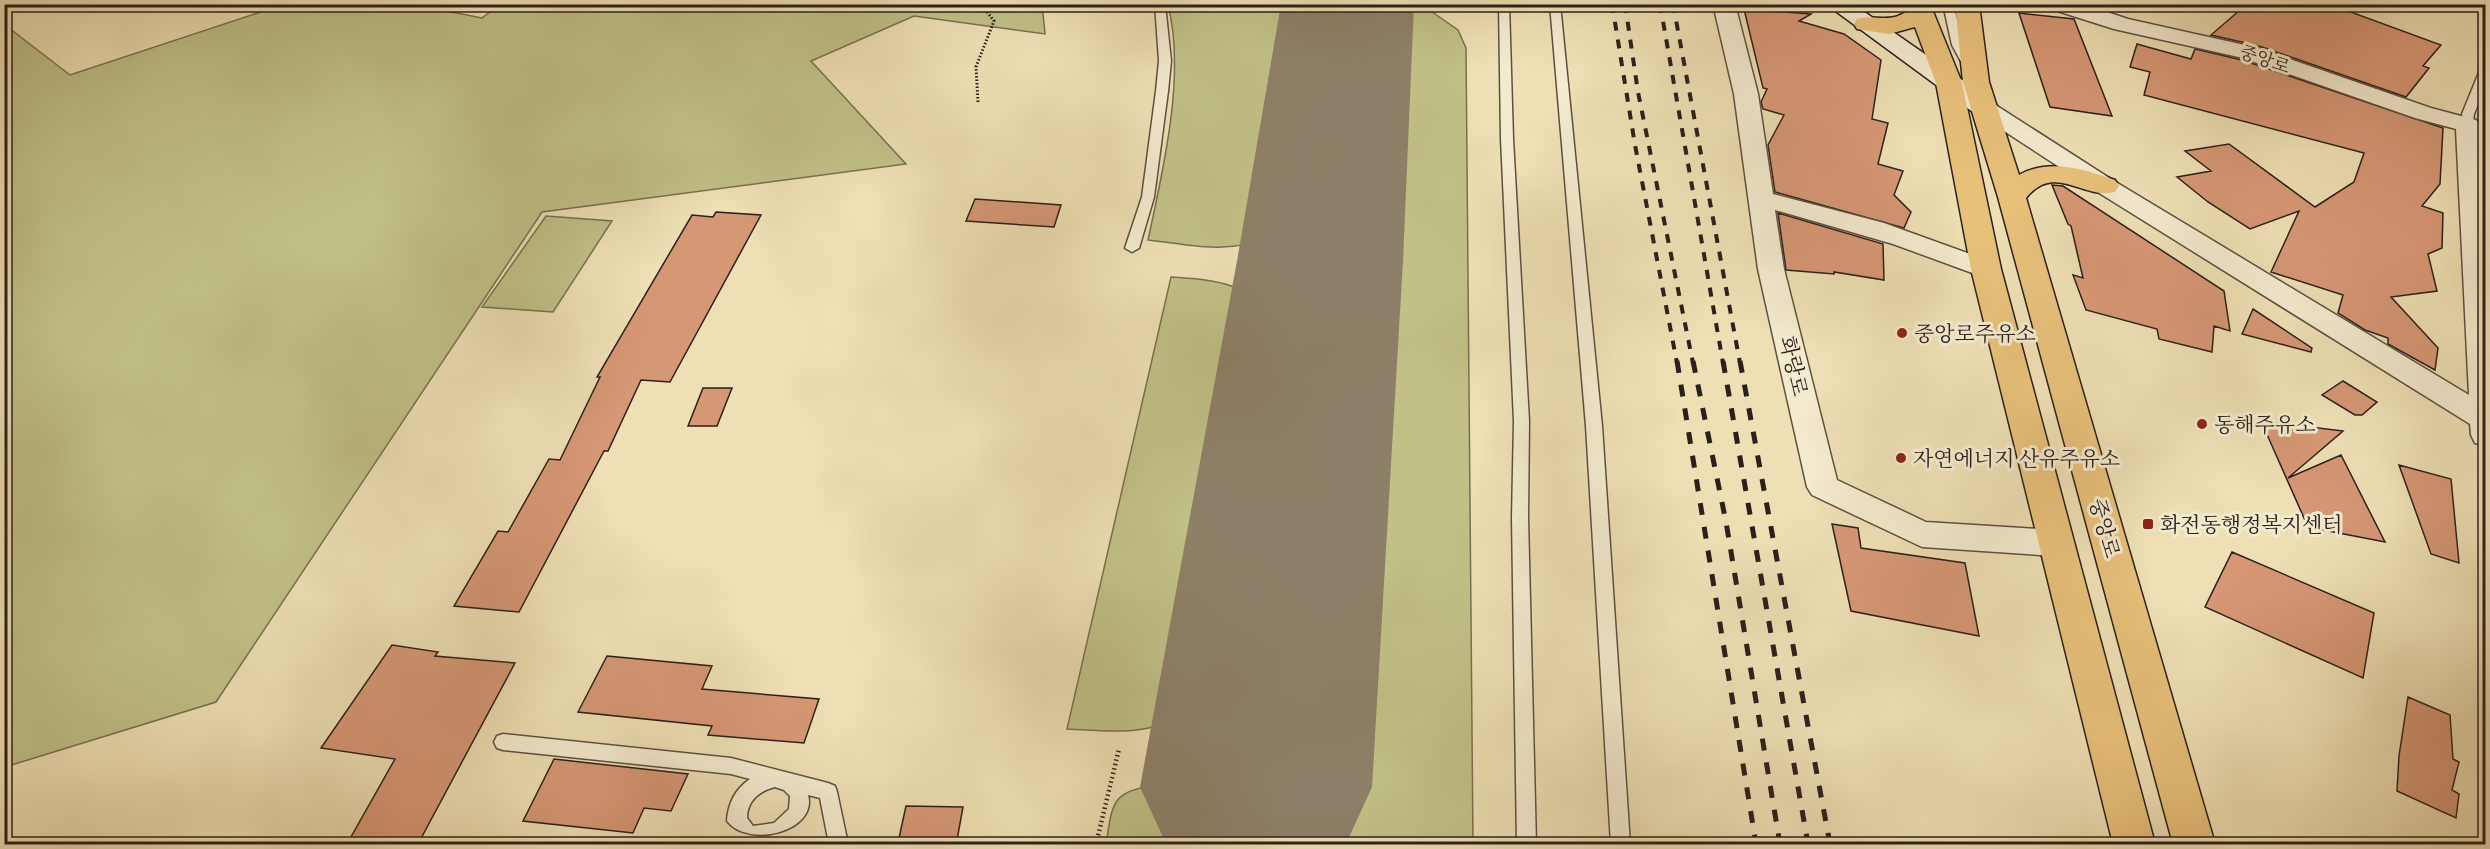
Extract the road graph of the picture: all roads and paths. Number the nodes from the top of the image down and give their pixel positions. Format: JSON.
{"nodes":[{"id":1,"x":981,"y":4,"type":"edge"},
{"id":2,"x":1160,"y":4,"type":"edge"},
{"id":3,"x":1504,"y":4,"type":"edge"},
{"id":4,"x":1555,"y":4,"type":"edge"},
{"id":5,"x":1724,"y":4,"type":"edge"},
{"id":6,"x":1837,"y":4,"type":"edge"},
{"id":7,"x":1967,"y":4,"type":"edge"},
{"id":8,"x":2059,"y":4,"type":"edge"},
{"id":9,"x":1928,"y":6,"type":"edge"},
{"id":10,"x":1866,"y":24,"type":"junction"},
{"id":11,"x":2486,"y":70,"type":"edge"},
{"id":12,"x":1970,"y":91,"type":"junction"},
{"id":13,"x":978,"y":102,"type":"dead end"},
{"id":14,"x":2468,"y":125,"type":"junction"},
{"id":15,"x":2478,"y":166,"type":"edge"},
{"id":16,"x":2105,"y":186,"type":"junction"},
{"id":17,"x":2012,"y":197,"type":"junction"},
{"id":18,"x":1761,"y":199,"type":"junction"},
{"id":19,"x":1132,"y":248,"type":"dead end"},
{"id":20,"x":1986,"y":268,"type":"junction"},
{"id":21,"x":2484,"y":427,"type":"edge"},
{"id":22,"x":2056,"y":543,"type":"junction"},
{"id":23,"x":503,"y":742,"type":"dead end"},
{"id":24,"x":1119,"y":749,"type":"dead end"},
{"id":25,"x":838,"y":844,"type":"edge"},
{"id":26,"x":1095,"y":844,"type":"edge"},
{"id":27,"x":1527,"y":844,"type":"edge"},
{"id":28,"x":1621,"y":844,"type":"edge"},
{"id":29,"x":2134,"y":844,"type":"edge"},
{"id":30,"x":2194,"y":844,"type":"edge"}],
"edges":[{"from":1,"to":13,"type":"path"},
{"from":2,"to":19,"type":"lane"},
{"from":3,"to":27,"type":"lane"},
{"from":4,"to":28,"type":"lane"},
{"from":5,"to":18,"type":"street","name":"화랑로"},
{"from":6,"to":10,"type":"main road"},
{"from":7,"to":12,"type":"main road","name":"중앙로"},
{"from":8,"to":14,"type":"street","name":"중앙로"},
{"from":9,"to":10,"type":"main road"},
{"from":9,"to":12,"type":"main road","name":"중앙로"},
{"from":10,"to":12,"type":"main road"},
{"from":11,"to":14,"type":"lane"},
{"from":12,"to":16,"type":"street"},
{"from":12,"to":17,"type":"main road","name":"중앙로"},
{"from":12,"to":20,"type":"main road","name":"중앙로"},
{"from":14,"to":15,"type":"street"},
{"from":15,"to":21,"type":"street"},
{"from":16,"to":17,"type":"main road"},
{"from":16,"to":21,"type":"street"},
{"from":17,"to":30,"type":"main road","name":"중앙로"},
{"from":18,"to":20,"type":"street"},
{"from":18,"to":22,"type":"street","name":"화랑로"},
{"from":20,"to":22,"type":"main road","name":"중앙로"},
{"from":22,"to":29,"type":"main road","name":"중앙로"},
{"from":23,"to":25,"type":"lane"},
{"from":24,"to":26,"type":"path"}]}
